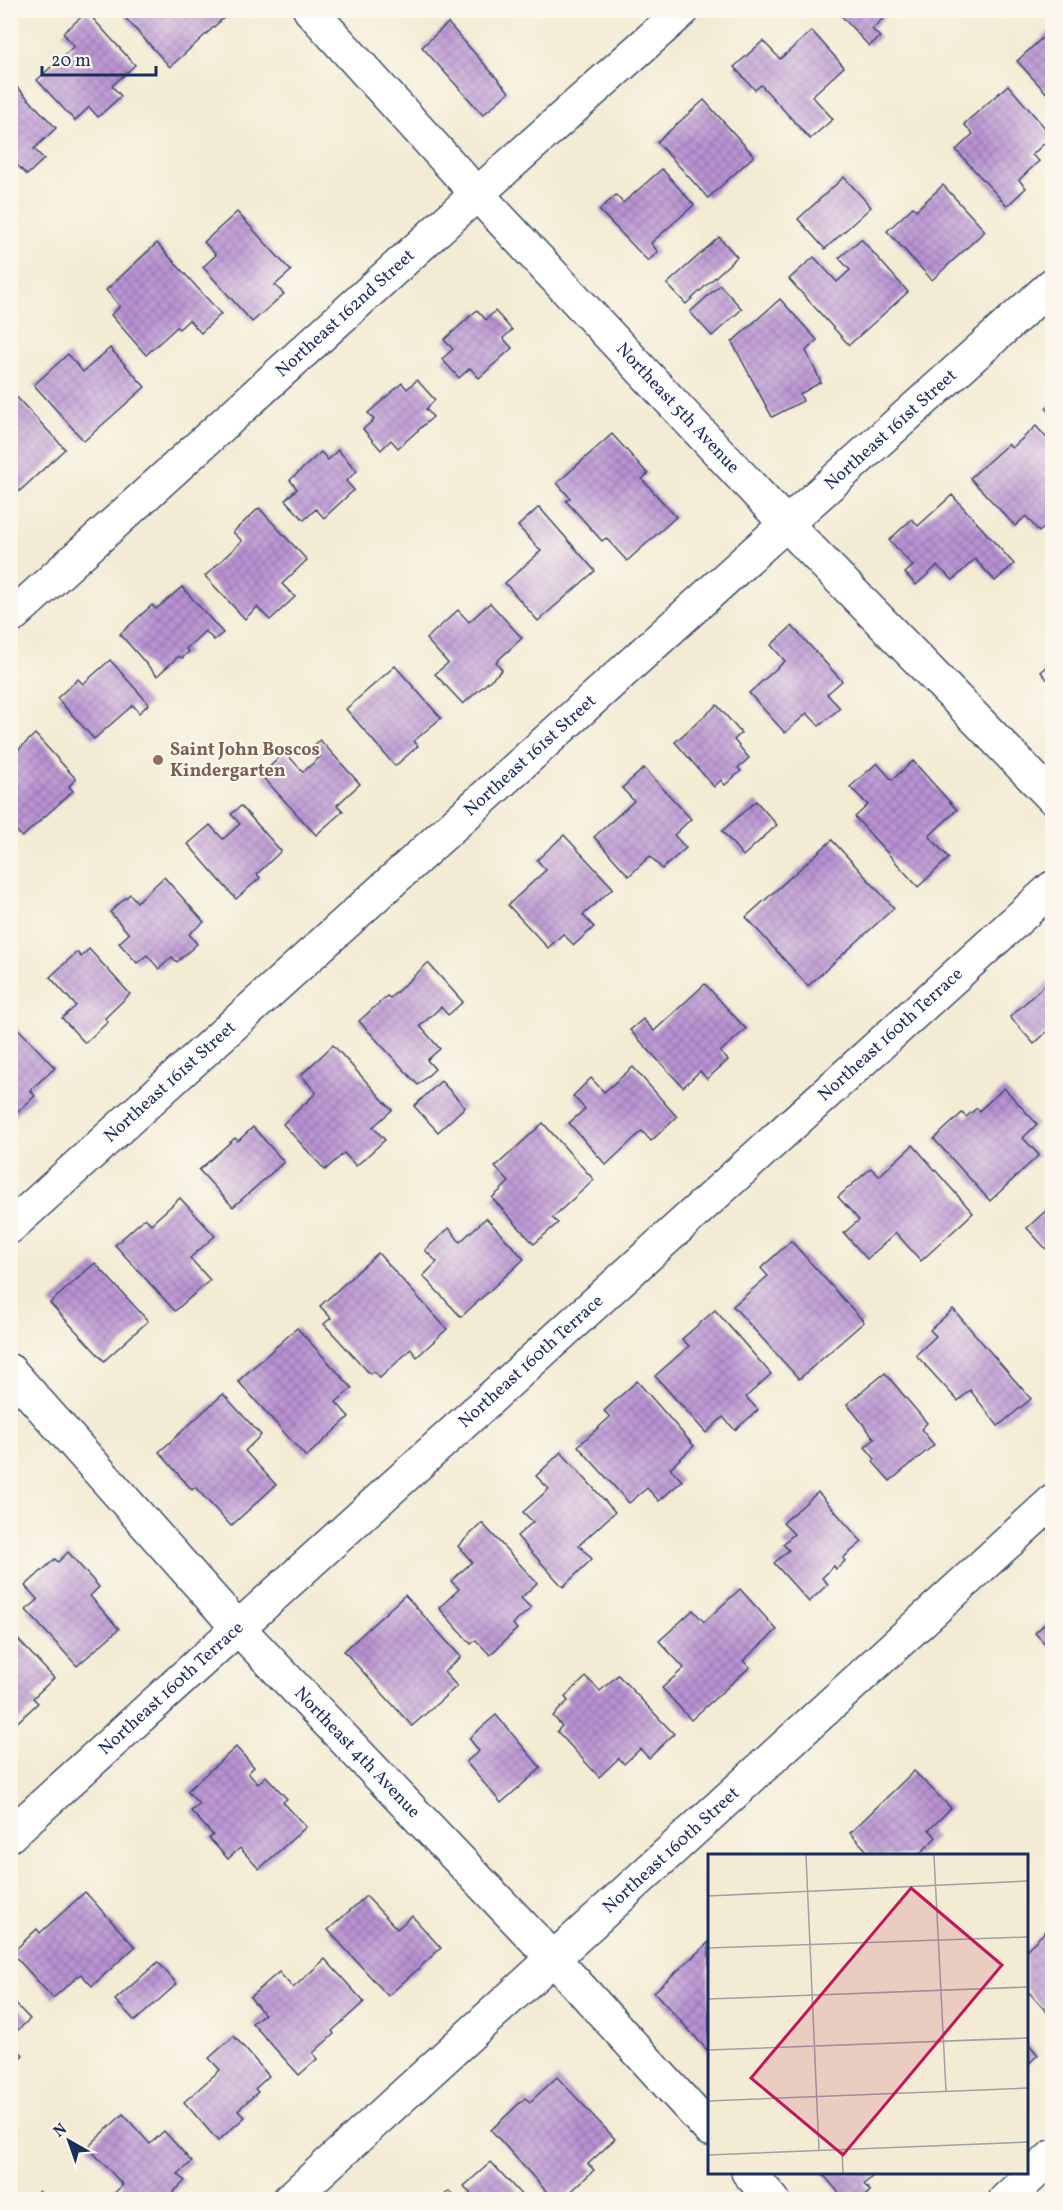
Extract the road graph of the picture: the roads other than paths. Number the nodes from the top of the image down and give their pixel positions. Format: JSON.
{"nodes":[{"id":1,"x":310,"y":10,"type":"edge"},
{"id":2,"x":683,"y":10,"type":"edge"},
{"id":3,"x":477,"y":194,"type":"junction"},
{"id":4,"x":1053,"y":285,"type":"edge"},
{"id":5,"x":786,"y":524,"type":"junction"},
{"id":6,"x":10,"y":618,"type":"edge"},
{"id":7,"x":1053,"y":797,"type":"edge"},
{"id":8,"x":1053,"y":888,"type":"edge"},
{"id":9,"x":10,"y":1227,"type":"edge"},
{"id":10,"x":10,"y":1371,"type":"edge"},
{"id":11,"x":1053,"y":1503,"type":"edge"},
{"id":12,"x":238,"y":1628,"type":"junction"},
{"id":13,"x":10,"y":1835,"type":"edge"},
{"id":14,"x":552,"y":1957,"type":"junction"},
{"id":15,"x":708,"y":2128,"type":"edge"},
{"id":16,"x":1053,"y":2157,"type":"edge"},
{"id":17,"x":750,"y":2174,"type":"edge"},
{"id":18,"x":1027,"y":2193,"type":"edge"},
{"id":19,"x":289,"y":2199,"type":"edge"},
{"id":20,"x":773,"y":2199,"type":"edge"}],
"edges":[{"from":1,"to":3,"type":"street","name":"Northeast 5th Avenue"},
{"from":2,"to":3,"type":"street","name":"Northeast 162nd Street"},
{"from":3,"to":5,"type":"street","name":"Northeast 5th Avenue"},
{"from":3,"to":6,"type":"street","name":"Northeast 162nd Street"},
{"from":4,"to":5,"type":"street","name":"Northeast 161st Street"},
{"from":5,"to":7,"type":"street","name":"Northeast 5th Avenue"},
{"from":5,"to":9,"type":"street","name":"Northeast 161st Street"},
{"from":8,"to":12,"type":"street","name":"Northeast 160th Terrace"},
{"from":10,"to":12,"type":"street","name":"Northeast 4th Avenue"},
{"from":11,"to":14,"type":"street","name":"Northeast 160th Street"},
{"from":12,"to":13,"type":"street","name":"Northeast 160th Terrace"},
{"from":12,"to":14,"type":"street","name":"Northeast 4th Avenue"},
{"from":14,"to":15,"type":"street","name":"Northeast 4th Avenue"},
{"from":14,"to":19,"type":"street","name":"Northeast 160th Street"},
{"from":16,"to":18,"type":"street"},
{"from":17,"to":20,"type":"street"}]}
